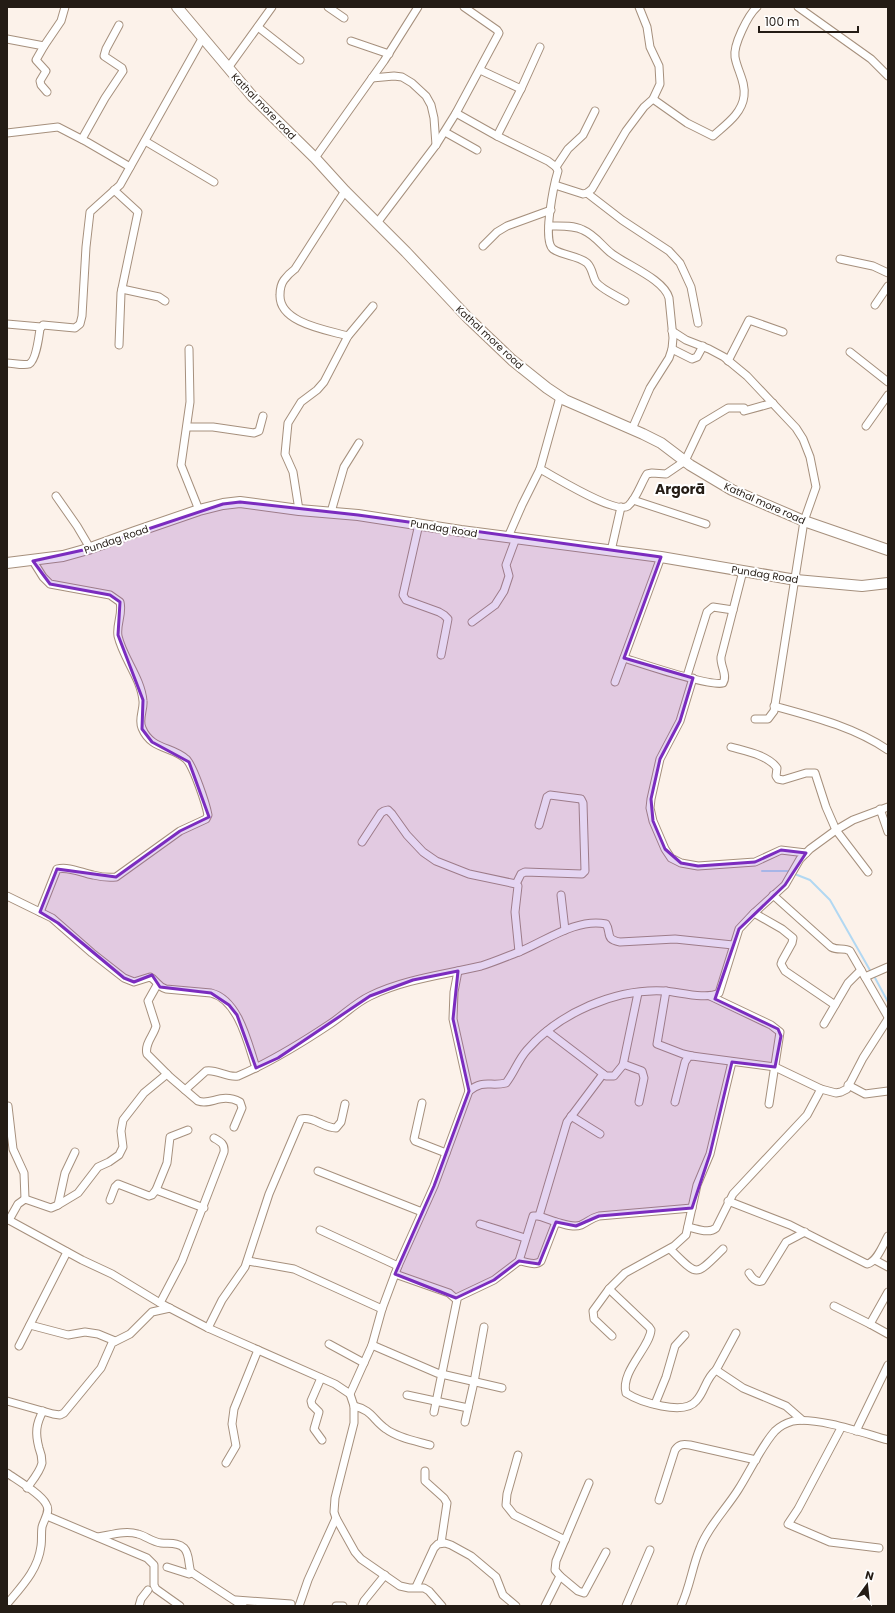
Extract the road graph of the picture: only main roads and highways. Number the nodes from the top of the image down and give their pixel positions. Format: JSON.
{"nodes":[{"id":1,"x":177,"y":7,"type":"edge"},
{"id":2,"x":888,"y":550,"type":"edge"},
{"id":3,"x":7,"y":563,"type":"edge"},
{"id":4,"x":888,"y":583,"type":"edge"}],
"edges":[{"from":1,"to":2,"type":"main road","name":"Kathal more road"},
{"from":3,"to":4,"type":"main road","name":"Pundag Road"}]}
